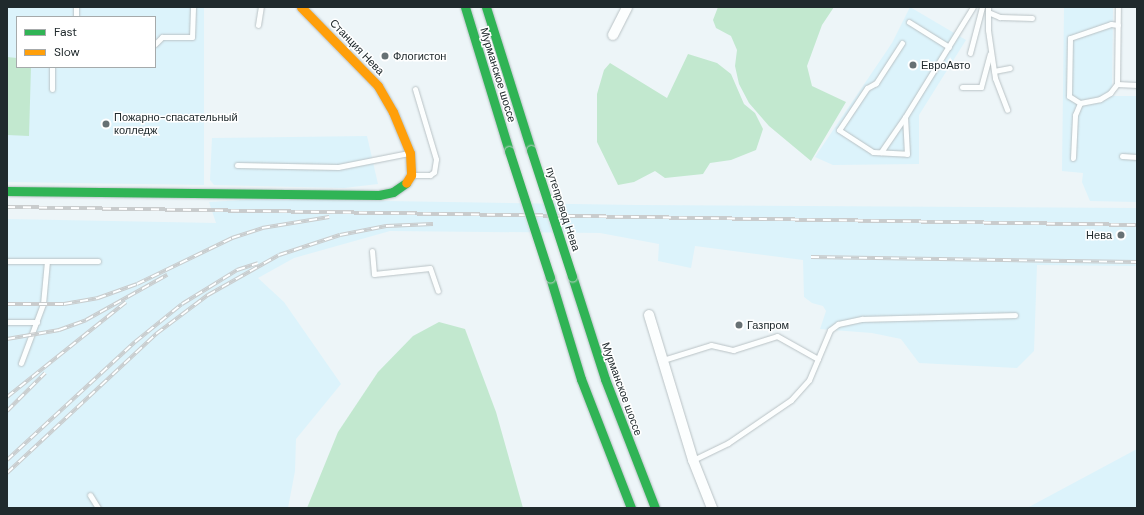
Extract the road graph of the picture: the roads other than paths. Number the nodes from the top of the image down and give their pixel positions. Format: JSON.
{"nodes":[{"id":1,"x":193,"y":7,"type":"edge"},
{"id":2,"x":261,"y":7,"type":"edge"},
{"id":3,"x":301,"y":7,"type":"edge"},
{"id":4,"x":465,"y":7,"type":"edge"},
{"id":5,"x":486,"y":7,"type":"edge"},
{"id":6,"x":628,"y":7,"type":"edge"},
{"id":7,"x":973,"y":7,"type":"edge"},
{"id":8,"x":982,"y":7,"type":"edge"},
{"id":9,"x":1118,"y":7,"type":"edge"},
{"id":10,"x":988,"y":9,"type":"edge"},
{"id":11,"x":1032,"y":18,"type":"dead end"},
{"id":12,"x":909,"y":22,"type":"dead end"},
{"id":13,"x":258,"y":25,"type":"dead end"},
{"id":14,"x":1118,"y":25,"type":"junction"},
{"id":15,"x":613,"y":35,"type":"dead end"},
{"id":16,"x":156,"y":43,"type":"edge"},
{"id":17,"x":902,"y":43,"type":"dead end"},
{"id":18,"x":949,"y":47,"type":"junction"},
{"id":19,"x":990,"y":51,"type":"junction"},
{"id":20,"x":970,"y":53,"type":"dead end"},
{"id":21,"x":52,"y":68,"type":"edge"},
{"id":22,"x":1010,"y":68,"type":"dead end"},
{"id":23,"x":994,"y":71,"type":"junction"},
{"id":24,"x":1117,"y":84,"type":"junction"},
{"id":25,"x":1137,"y":85,"type":"edge"},
{"id":26,"x":962,"y":87,"type":"dead end"},
{"id":27,"x":52,"y":89,"type":"dead end"},
{"id":28,"x":415,"y":89,"type":"dead end"},
{"id":29,"x":1080,"y":103,"type":"junction"},
{"id":30,"x":1007,"y":110,"type":"dead end"},
{"id":31,"x":905,"y":117,"type":"junction"},
{"id":32,"x":531,"y":150,"type":"joint"},
{"id":33,"x":410,"y":152,"type":"junction"},
{"id":34,"x":881,"y":152,"type":"junction"},
{"id":35,"x":1122,"y":156,"type":"dead end"},
{"id":36,"x":1137,"y":157,"type":"edge"},
{"id":37,"x":1073,"y":158,"type":"dead end"},
{"id":38,"x":237,"y":165,"type":"dead end"},
{"id":39,"x":411,"y":175,"type":"junction"},
{"id":40,"x":7,"y":191,"type":"edge"},
{"id":41,"x":372,"y":251,"type":"dead end"},
{"id":42,"x":7,"y":260,"type":"edge"},
{"id":43,"x":47,"y":261,"type":"junction"},
{"id":44,"x":98,"y":261,"type":"dead end"},
{"id":45,"x":572,"y":276,"type":"joint"},
{"id":46,"x":438,"y":291,"type":"dead end"},
{"id":47,"x":649,"y":315,"type":"dead end"},
{"id":48,"x":1015,"y":315,"type":"dead end"},
{"id":49,"x":7,"y":322,"type":"edge"},
{"id":50,"x":37,"y":322,"type":"junction"},
{"id":51,"x":818,"y":359,"type":"junction"},
{"id":52,"x":663,"y":360,"type":"junction"},
{"id":53,"x":21,"y":363,"type":"dead end"},
{"id":54,"x":693,"y":460,"type":"junction"},
{"id":55,"x":90,"y":495,"type":"dead end"},
{"id":56,"x":98,"y":508,"type":"edge"},
{"id":57,"x":631,"y":508,"type":"edge"},
{"id":58,"x":655,"y":508,"type":"edge"},
{"id":59,"x":712,"y":508,"type":"edge"}],
"edges":[{"from":1,"to":16,"type":"lane"},
{"from":2,"to":13,"type":"lane"},
{"from":3,"to":33,"type":"main road","name":"Станция Нева"},
{"from":4,"to":57,"type":"main road","name":"Мурманское шоссе","bridge":true},
{"from":5,"to":32,"type":"main road","name":"Мурманское шоссе"},
{"from":6,"to":15,"type":"street"},
{"from":7,"to":18,"type":"lane"},
{"from":8,"to":20,"type":"lane"},
{"from":9,"to":14,"type":"lane"},
{"from":10,"to":11,"type":"lane"},
{"from":10,"to":19,"type":"lane"},
{"from":12,"to":18,"type":"lane"},
{"from":14,"to":24,"type":"lane"},
{"from":14,"to":29,"type":"lane"},
{"from":17,"to":34,"type":"lane"},
{"from":18,"to":31,"type":"lane"},
{"from":19,"to":23,"type":"lane"},
{"from":19,"to":26,"type":"lane"},
{"from":21,"to":27,"type":"lane"},
{"from":22,"to":23,"type":"lane"},
{"from":23,"to":30,"type":"lane"},
{"from":24,"to":25,"type":"lane"},
{"from":24,"to":29,"type":"lane"},
{"from":28,"to":39,"type":"lane"},
{"from":29,"to":37,"type":"lane"},
{"from":31,"to":34,"type":"lane"},
{"from":31,"to":34,"type":"lane"},
{"from":32,"to":45,"type":"main road","name":"путепровод Нева","bridge":true},
{"from":33,"to":38,"type":"lane"},
{"from":33,"to":39,"type":"main road"},
{"from":35,"to":36,"type":"lane"},
{"from":39,"to":40,"type":"main road"},
{"from":41,"to":46,"type":"lane"},
{"from":42,"to":43,"type":"lane"},
{"from":43,"to":44,"type":"lane"},
{"from":43,"to":50,"type":"lane"},
{"from":45,"to":58,"type":"main road","name":"Мурманское шоссе"},
{"from":47,"to":52,"type":"street"},
{"from":48,"to":51,"type":"lane"},
{"from":49,"to":50,"type":"lane"},
{"from":50,"to":53,"type":"lane"},
{"from":51,"to":52,"type":"lane"},
{"from":51,"to":54,"type":"lane"},
{"from":52,"to":54,"type":"street"},
{"from":54,"to":59,"type":"street"},
{"from":55,"to":56,"type":"lane"}]}
